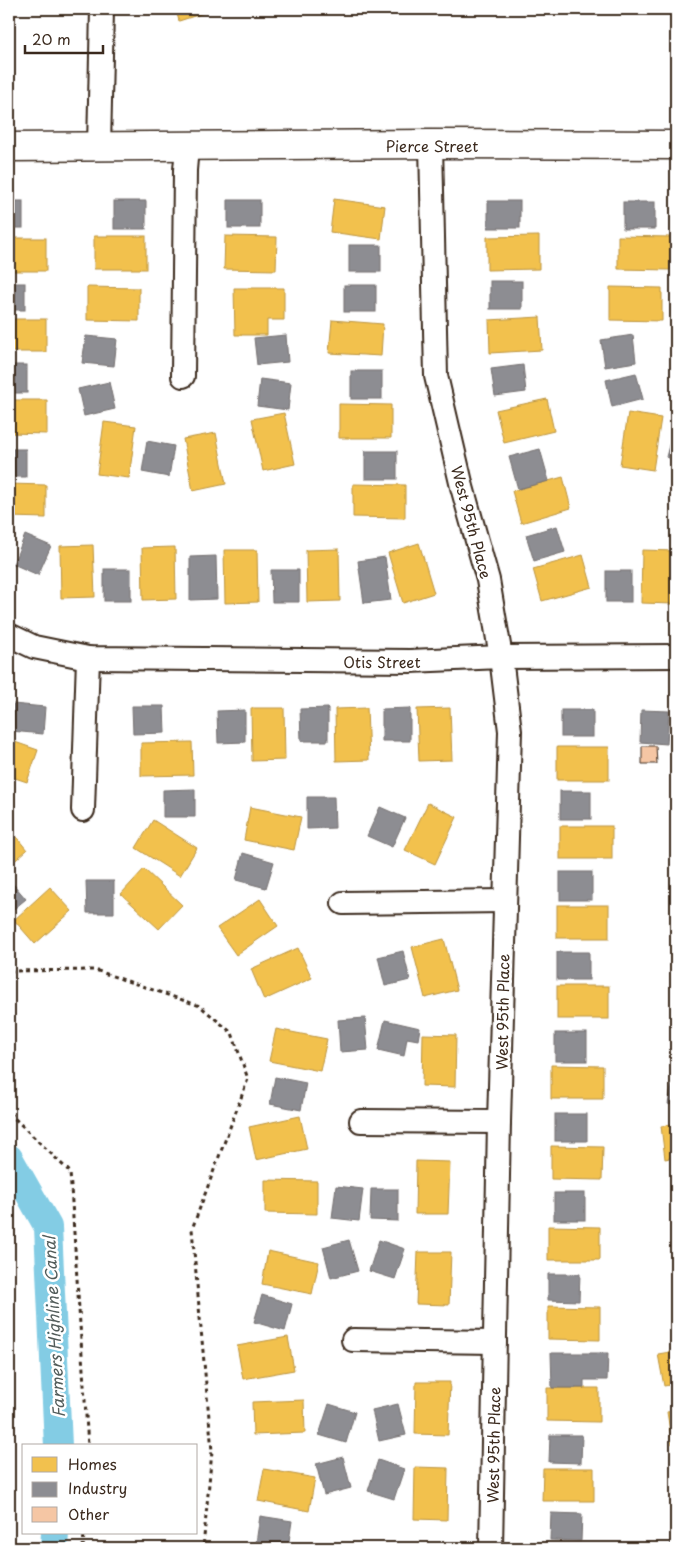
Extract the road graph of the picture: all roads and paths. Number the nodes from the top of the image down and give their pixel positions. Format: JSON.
{"nodes":[{"id":1,"x":102,"y":9,"type":"edge"},
{"id":2,"x":431,"y":144,"type":"junction"},
{"id":3,"x":676,"y":145,"type":"edge"},
{"id":4,"x":9,"y":147,"type":"edge"},
{"id":5,"x":99,"y":147,"type":"junction"},
{"id":6,"x":187,"y":147,"type":"junction"},
{"id":7,"x":183,"y":376,"type":"dead end"},
{"id":8,"x":9,"y":635,"type":"edge"},
{"id":9,"x":676,"y":656,"type":"edge"},
{"id":10,"x":501,"y":657,"type":"junction"},
{"id":11,"x":88,"y":658,"type":"junction"},
{"id":12,"x":83,"y":810,"type":"dead end"},
{"id":13,"x":504,"y":901,"type":"junction"},
{"id":14,"x":342,"y":902,"type":"dead end"},
{"id":15,"x":9,"y":971,"type":"edge"},
{"id":16,"x":9,"y":1113,"type":"edge"},
{"id":17,"x":361,"y":1121,"type":"dead end"},
{"id":18,"x":499,"y":1122,"type":"junction"},
{"id":19,"x":353,"y":1340,"type":"dead end"},
{"id":20,"x":495,"y":1342,"type":"junction"},
{"id":21,"x":88,"y":1444,"type":"edge"},
{"id":22,"x":84,"y":1534,"type":"edge"},
{"id":23,"x":83,"y":1548,"type":"edge"},
{"id":24,"x":203,"y":1548,"type":"edge"},
{"id":25,"x":491,"y":1548,"type":"edge"}],
"edges":[{"from":1,"to":5,"type":"street"},
{"from":2,"to":3,"type":"street","name":"Pierce Street"},
{"from":2,"to":6,"type":"street","name":"Pierce Street"},
{"from":2,"to":10,"type":"street","name":"West 95th Place"},
{"from":4,"to":5,"type":"street","name":"Pierce Street"},
{"from":5,"to":6,"type":"street","name":"Pierce Street"},
{"from":6,"to":7,"type":"street"},
{"from":8,"to":11,"type":"street","name":"Otis Street"},
{"from":9,"to":10,"type":"street","name":"Otis Street"},
{"from":10,"to":11,"type":"street","name":"Otis Street"},
{"from":10,"to":13,"type":"street","name":"West 95th Place"},
{"from":11,"to":12,"type":"street"},
{"from":13,"to":14,"type":"street"},
{"from":13,"to":18,"type":"street","name":"West 95th Place"},
{"from":15,"to":24,"type":"path"},
{"from":16,"to":21,"type":"path"},
{"from":17,"to":18,"type":"street"},
{"from":18,"to":20,"type":"street","name":"West 95th Place"},
{"from":19,"to":20,"type":"street"},
{"from":20,"to":25,"type":"street","name":"West 95th Place"},
{"from":22,"to":23,"type":"path"}]}
